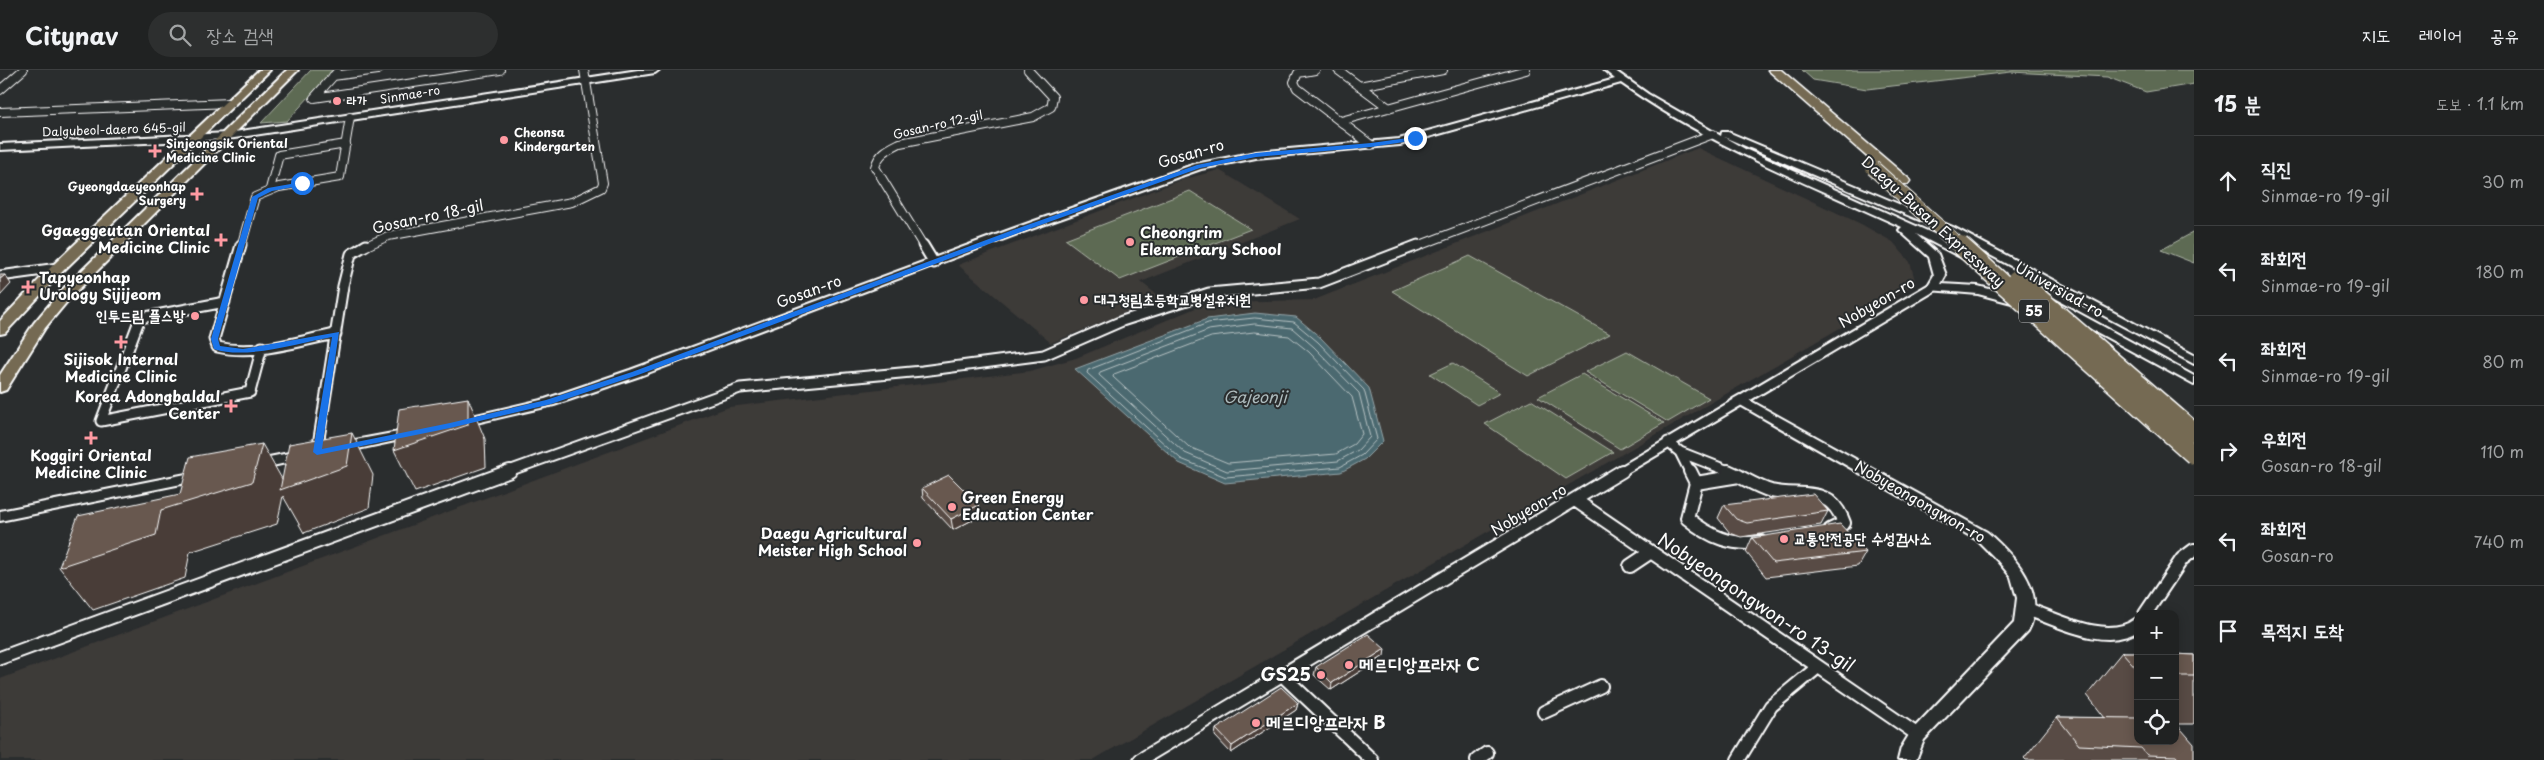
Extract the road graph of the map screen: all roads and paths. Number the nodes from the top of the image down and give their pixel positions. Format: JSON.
{"nodes":[{"id":1,"x":22,"y":70,"type":"edge"},
{"id":2,"x":265,"y":70,"type":"edge"},
{"id":3,"x":293,"y":70,"type":"edge"},
{"id":4,"x":338,"y":70,"type":"edge"},
{"id":5,"x":378,"y":70,"type":"edge"},
{"id":6,"x":500,"y":70,"type":"edge"},
{"id":7,"x":584,"y":70,"type":"edge"},
{"id":8,"x":655,"y":70,"type":"edge"},
{"id":9,"x":1028,"y":70,"type":"edge"},
{"id":10,"x":1315,"y":70,"type":"edge"},
{"id":11,"x":1338,"y":70,"type":"edge"},
{"id":12,"x":1443,"y":70,"type":"edge"},
{"id":13,"x":1526,"y":70,"type":"edge"},
{"id":14,"x":1608,"y":70,"type":"edge"},
{"id":15,"x":1761,"y":70,"type":"edge"},
{"id":16,"x":1774,"y":70,"type":"edge"},
{"id":17,"x":484,"y":71,"type":"edge"},
{"id":18,"x":1507,"y":72,"type":"edge"},
{"id":19,"x":333,"y":76,"type":"junction"},
{"id":20,"x":1622,"y":80,"type":"junction"},
{"id":21,"x":585,"y":81,"type":"junction"},
{"id":22,"x":1359,"y":86,"type":"junction"},
{"id":23,"x":0,"y":90,"type":"edge"},
{"id":24,"x":231,"y":104,"type":"junction"},
{"id":25,"x":1389,"y":108,"type":"junction"},
{"id":26,"x":0,"y":112,"type":"edge"},
{"id":27,"x":350,"y":117,"type":"junction"},
{"id":28,"x":1341,"y":121,"type":"junction"},
{"id":29,"x":1694,"y":122,"type":"junction"},
{"id":30,"x":1713,"y":134,"type":"junction"},
{"id":31,"x":228,"y":136,"type":"junction"},
{"id":32,"x":194,"y":139,"type":"junction"},
{"id":33,"x":346,"y":144,"type":"junction"},
{"id":34,"x":1371,"y":145,"type":"junction"},
{"id":35,"x":0,"y":147,"type":"edge"},
{"id":36,"x":1903,"y":181,"type":"joint"},
{"id":37,"x":270,"y":190,"type":"junction"},
{"id":38,"x":1834,"y":192,"type":"junction"},
{"id":39,"x":934,"y":263,"type":"junction"},
{"id":40,"x":58,"y":268,"type":"junction"},
{"id":41,"x":0,"y":276,"type":"edge"},
{"id":42,"x":1933,"y":287,"type":"junction"},
{"id":43,"x":225,"y":302,"type":"junction"},
{"id":44,"x":0,"y":330,"type":"edge"},
{"id":45,"x":336,"y":334,"type":"junction"},
{"id":46,"x":262,"y":347,"type":"junction"},
{"id":47,"x":2133,"y":347,"type":"junction"},
{"id":48,"x":2194,"y":360,"type":"edge"},
{"id":49,"x":2194,"y":381,"type":"edge"},
{"id":50,"x":0,"y":387,"type":"edge"},
{"id":51,"x":1740,"y":399,"type":"junction"},
{"id":52,"x":450,"y":426,"type":"edge"},
{"id":53,"x":422,"y":431,"type":"edge"},
{"id":54,"x":2194,"y":432,"type":"edge"},
{"id":55,"x":1668,"y":442,"type":"junction"},
{"id":56,"x":317,"y":452,"type":"junction"},
{"id":57,"x":1680,"y":452,"type":"junction"},
{"id":58,"x":2194,"y":455,"type":"edge"},
{"id":59,"x":240,"y":468,"type":"edge"},
{"id":60,"x":212,"y":474,"type":"edge"},
{"id":61,"x":1739,"y":476,"type":"junction"},
{"id":62,"x":1696,"y":483,"type":"junction"},
{"id":63,"x":1575,"y":500,"type":"junction"},
{"id":64,"x":0,"y":516,"type":"edge"},
{"id":65,"x":1818,"y":533,"type":"edge"},
{"id":66,"x":1769,"y":541,"type":"edge"},
{"id":67,"x":2194,"y":550,"type":"edge"},
{"id":68,"x":1651,"y":552,"type":"junction"},
{"id":69,"x":1630,"y":566,"type":"dead end"},
{"id":70,"x":2028,"y":609,"type":"junction"},
{"id":71,"x":2148,"y":610,"type":"edge"},
{"id":72,"x":2134,"y":627,"type":"edge"},
{"id":73,"x":0,"y":658,"type":"edge"},
{"id":74,"x":1818,"y":666,"type":"junction"},
{"id":75,"x":1282,"y":675,"type":"junction"},
{"id":76,"x":1601,"y":686,"type":"dead end"},
{"id":77,"x":1544,"y":712,"type":"dead end"},
{"id":78,"x":1918,"y":734,"type":"junction"},
{"id":79,"x":1140,"y":760,"type":"edge"},
{"id":80,"x":1372,"y":760,"type":"edge"},
{"id":81,"x":1738,"y":760,"type":"edge"},
{"id":82,"x":1907,"y":760,"type":"edge"}],
"edges":[{"from":1,"to":23,"type":"street"},
{"from":2,"to":24,"type":"main road"},
{"from":3,"to":31,"type":"main road"},
{"from":4,"to":19,"type":"street"},
{"from":5,"to":19,"type":"street"},
{"from":6,"to":17,"type":"street"},
{"from":7,"to":21,"type":"street"},
{"from":8,"to":21,"type":"main road","name":"Sinmae-ro"},
{"from":9,"to":39,"type":"street","name":"Gosan-ro 12-gil"},
{"from":10,"to":28,"type":"street"},
{"from":11,"to":22,"type":"street"},
{"from":12,"to":22,"type":"street"},
{"from":13,"to":18,"type":"street"},
{"from":14,"to":20,"type":"main road","name":"Universiad-ro"},
{"from":15,"to":58,"type":"highway","name":"Daegu-Busan Expressway","number":"55","bridge":true},
{"from":16,"to":36,"type":"highway","name":"Daegu-Busan Expressway","number":"55"},
{"from":17,"to":19,"type":"street"},
{"from":18,"to":25,"type":"street"},
{"from":20,"to":29,"type":"main road","name":"Universiad-ro"},
{"from":20,"to":34,"type":"main road","name":"Gosan-ro"},
{"from":21,"to":27,"type":"main road","name":"Sinmae-ro"},
{"from":21,"to":45,"type":"street","name":"Gosan-ro 18-gil"},
{"from":22,"to":25,"type":"street"},
{"from":24,"to":26,"type":"street"},
{"from":24,"to":32,"type":"main road"},
{"from":25,"to":28,"type":"street"},
{"from":27,"to":31,"type":"main road","name":"Sinmae-ro"},
{"from":27,"to":33,"type":"street"},
{"from":28,"to":34,"type":"street"},
{"from":29,"to":30,"type":"main road","name":"Universiad-ro"},
{"from":29,"to":48,"type":"main road","name":"Universiad-ro"},
{"from":30,"to":38,"type":"main road","name":"Universiad-ro"},
{"from":30,"to":73,"type":"street"},
{"from":31,"to":32,"type":"main road","name":"Dalgubeol-daero 645-gil"},
{"from":31,"to":50,"type":"main road"},
{"from":32,"to":35,"type":"main road","name":"Dalgubeol-daero 645-gil"},
{"from":32,"to":40,"type":"main road"},
{"from":33,"to":37,"type":"street"},
{"from":33,"to":37,"type":"street"},
{"from":34,"to":39,"type":"main road","name":"Gosan-ro"},
{"from":36,"to":54,"type":"highway","name":"Daegu-Busan Expressway","number":"55","bridge":true},
{"from":37,"to":43,"type":"street"},
{"from":38,"to":42,"type":"main road"},
{"from":38,"to":47,"type":"main road","name":"Universiad-ro"},
{"from":39,"to":52,"type":"main road","name":"Gosan-ro"},
{"from":40,"to":41,"type":"street"},
{"from":40,"to":44,"type":"main road"},
{"from":42,"to":47,"type":"main road"},
{"from":42,"to":51,"type":"street","name":"Nobyeon-ro"},
{"from":43,"to":46,"type":"street"},
{"from":43,"to":46,"type":"street"},
{"from":45,"to":46,"type":"street"},
{"from":45,"to":56,"type":"street","name":"Gosan-ro 18-gil"},
{"from":47,"to":49,"type":"main road","name":"Universiad-ro"},
{"from":51,"to":55,"type":"street","name":"Nobyeon-ro"},
{"from":51,"to":70,"type":"main road","name":"Nobyeongongwon-ro"},
{"from":53,"to":56,"type":"main road"},
{"from":55,"to":57,"type":"street"},
{"from":55,"to":63,"type":"street","name":"Nobyeon-ro"},
{"from":56,"to":59,"type":"main road"},
{"from":57,"to":61,"type":"street"},
{"from":57,"to":62,"type":"street"},
{"from":60,"to":64,"type":"main road"},
{"from":61,"to":62,"type":"street"},
{"from":61,"to":65,"type":"street"},
{"from":62,"to":66,"type":"street"},
{"from":63,"to":68,"type":"street","name":"Nobyeongongwon-ro 13-gil"},
{"from":63,"to":75,"type":"street","name":"Nobyeon-ro"},
{"from":67,"to":71,"type":"street"},
{"from":68,"to":69,"type":"street"},
{"from":68,"to":74,"type":"street","name":"Nobyeongongwon-ro 13-gil"},
{"from":70,"to":72,"type":"street"},
{"from":70,"to":78,"type":"main road"},
{"from":74,"to":78,"type":"street","name":"Nobyeongongwon-ro 13-gil"},
{"from":74,"to":81,"type":"street"},
{"from":75,"to":79,"type":"street","name":"Nobyeon-ro"},
{"from":75,"to":80,"type":"street"},
{"from":76,"to":77,"type":"street"},
{"from":78,"to":82,"type":"main road"}]}
